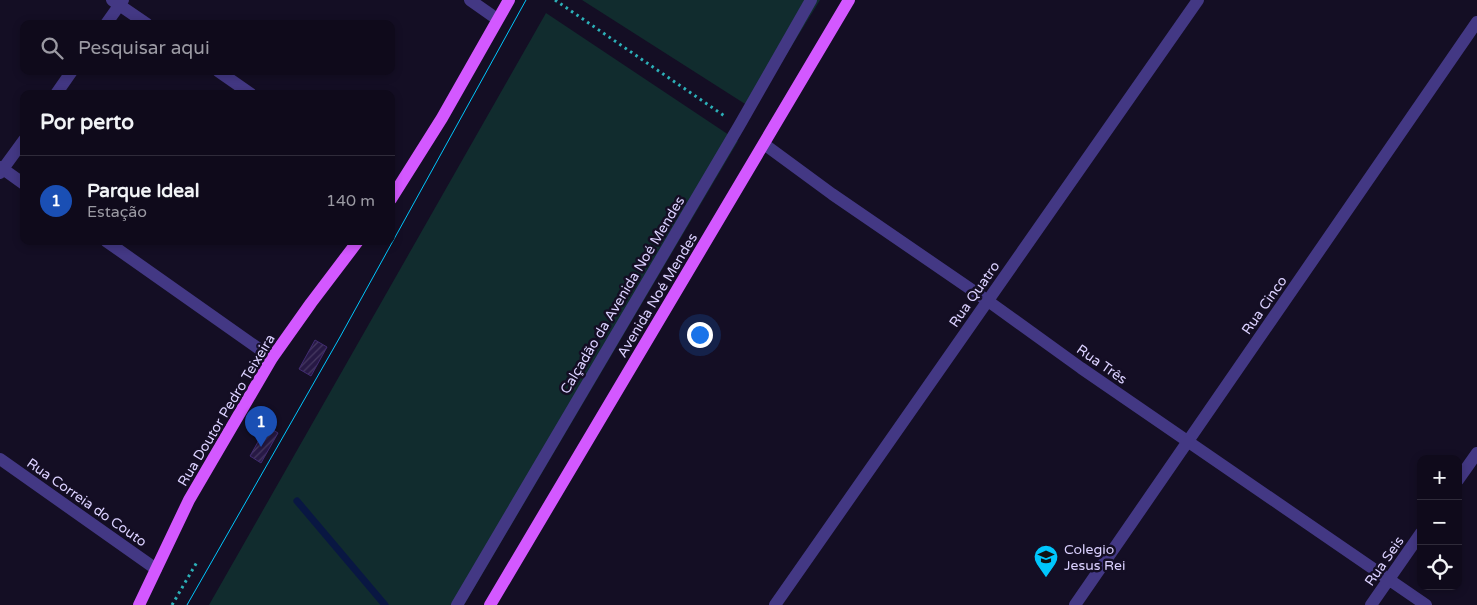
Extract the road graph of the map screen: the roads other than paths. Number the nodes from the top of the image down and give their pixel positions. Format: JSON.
{"nodes":[{"id":1,"x":470,"y":0,"type":"edge"},
{"id":2,"x":509,"y":0,"type":"edge"},
{"id":3,"x":812,"y":0,"type":"edge"},
{"id":4,"x":849,"y":0,"type":"edge"},
{"id":5,"x":1198,"y":0,"type":"edge"},
{"id":6,"x":118,"y":2,"type":"edge"},
{"id":7,"x":497,"y":19,"type":"junction"},
{"id":8,"x":108,"y":20,"type":"edge"},
{"id":9,"x":142,"y":20,"type":"edge"},
{"id":10,"x":1477,"y":22,"type":"edge"},
{"id":11,"x":69,"y":75,"type":"edge"},
{"id":12,"x":224,"y":75,"type":"edge"},
{"id":13,"x":59,"y":90,"type":"edge"},
{"id":14,"x":245,"y":90,"type":"edge"},
{"id":15,"x":764,"y":144,"type":"junction"},
{"id":16,"x":20,"y":145,"type":"edge"},
{"id":17,"x":1,"y":170,"type":"edge"},
{"id":18,"x":20,"y":182,"type":"edge"},
{"id":19,"x":395,"y":190,"type":"edge"},
{"id":20,"x":112,"y":245,"type":"edge"},
{"id":21,"x":355,"y":245,"type":"edge"},
{"id":22,"x":988,"y":301,"type":"junction"},
{"id":23,"x":272,"y":358,"type":"junction"},
{"id":24,"x":1187,"y":442,"type":"junction"},
{"id":25,"x":1477,"y":453,"type":"edge"},
{"id":26,"x":0,"y":459,"type":"edge"},
{"id":27,"x":1462,"y":474,"type":"edge"},
{"id":28,"x":1417,"y":540,"type":"edge"},
{"id":29,"x":156,"y":569,"type":"junction"},
{"id":30,"x":1389,"y":579,"type":"junction"},
{"id":31,"x":139,"y":605,"type":"edge"},
{"id":32,"x":456,"y":605,"type":"edge"},
{"id":33,"x":490,"y":605,"type":"edge"},
{"id":34,"x":775,"y":605,"type":"edge"},
{"id":35,"x":1075,"y":605,"type":"edge"},
{"id":36,"x":1371,"y":605,"type":"edge"},
{"id":37,"x":1426,"y":605,"type":"edge"}],
"edges":[{"from":1,"to":7,"type":"street"},
{"from":2,"to":7,"type":"main road"},
{"from":3,"to":32,"type":"street","name":"Calçadão da Avenida Noé Mendes"},
{"from":4,"to":15,"type":"main road","name":"Avenida Noé Mendes"},
{"from":5,"to":22,"type":"street","name":"Rua Quatro"},
{"from":6,"to":8,"type":"street"},
{"from":6,"to":9,"type":"street"},
{"from":7,"to":19,"type":"main road"},
{"from":10,"to":24,"type":"street","name":"Rua Cinco"},
{"from":11,"to":13,"type":"street"},
{"from":12,"to":14,"type":"street"},
{"from":15,"to":22,"type":"street","name":"Rua Três"},
{"from":15,"to":33,"type":"main road","name":"Avenida Noé Mendes"},
{"from":16,"to":17,"type":"street"},
{"from":17,"to":18,"type":"street"},
{"from":20,"to":23,"type":"street"},
{"from":21,"to":23,"type":"main road","name":"Rua Doutor Pedro Teixeira"},
{"from":22,"to":24,"type":"street","name":"Rua Três"},
{"from":22,"to":34,"type":"street","name":"Rua Quatro"},
{"from":23,"to":29,"type":"main road","name":"Rua Doutor Pedro Teixeira"},
{"from":24,"to":30,"type":"street","name":"Rua Três"},
{"from":24,"to":35,"type":"street","name":"Rua Cinco"},
{"from":25,"to":27,"type":"street"},
{"from":26,"to":29,"type":"street","name":"Rua Correia do Couto"},
{"from":28,"to":30,"type":"street","name":"Rua Seis"},
{"from":29,"to":31,"type":"main road","name":"Rua Doutor Pedro Teixeira"},
{"from":30,"to":36,"type":"street","name":"Rua Seis"},
{"from":30,"to":37,"type":"street","name":"Rua Três"}]}
